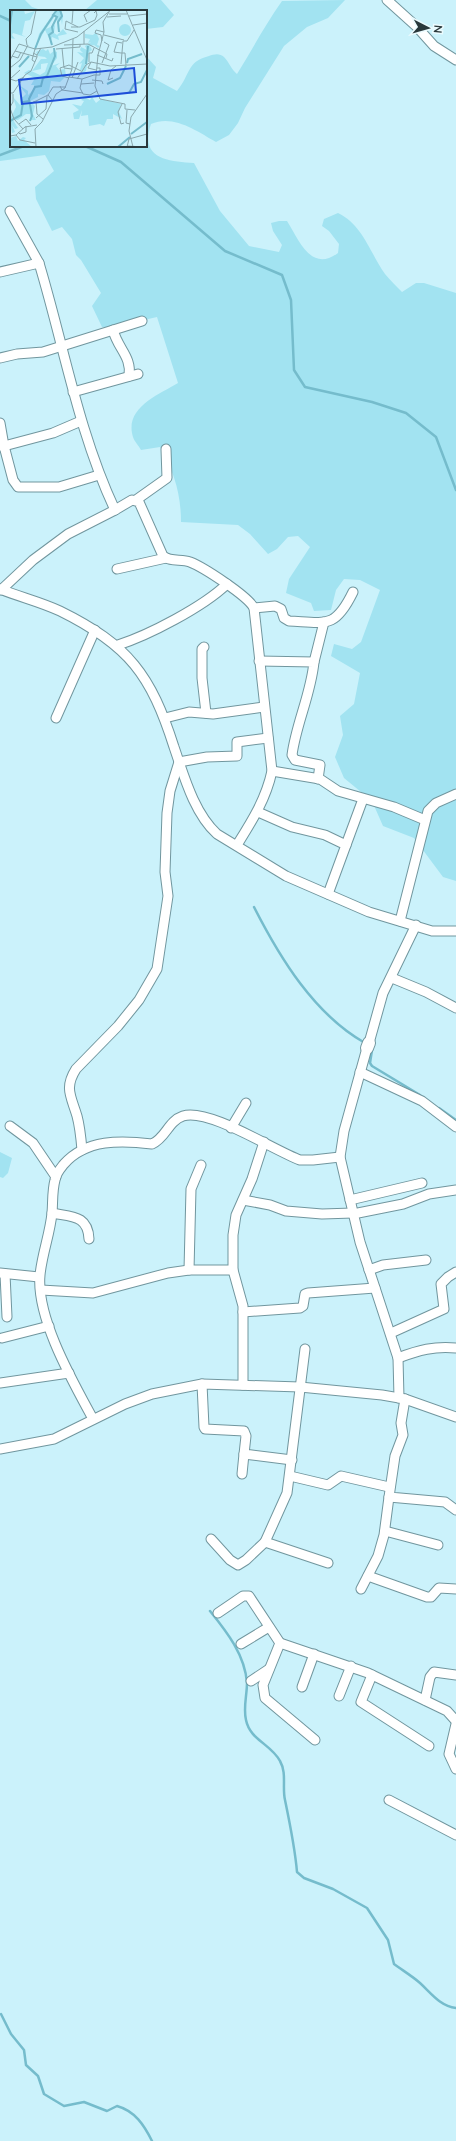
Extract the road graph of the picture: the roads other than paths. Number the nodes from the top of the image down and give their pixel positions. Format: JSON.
{"nodes":[{"id":1,"x":387,"y":0,"type":"edge"},
{"id":2,"x":456,"y":60,"type":"edge"},
{"id":3,"x":10,"y":211,"type":"dead end"},
{"id":4,"x":39,"y":263,"type":"junction"},
{"id":5,"x":0,"y":272,"type":"edge"},
{"id":6,"x":142,"y":321,"type":"dead end"},
{"id":7,"x":113,"y":330,"type":"junction"},
{"id":8,"x":63,"y":346,"type":"junction"},
{"id":9,"x":0,"y":358,"type":"edge"},
{"id":10,"x":73,"y":392,"type":"junction"},
{"id":11,"x":81,"y":421,"type":"junction"},
{"id":12,"x":0,"y":423,"type":"edge"},
{"id":13,"x":2,"y":446,"type":"edge"},
{"id":14,"x":166,"y":449,"type":"dead end"},
{"id":15,"x":99,"y":475,"type":"junction"},
{"id":16,"x":136,"y":500,"type":"junction"},
{"id":17,"x":115,"y":510,"type":"junction"},
{"id":18,"x":166,"y":558,"type":"junction"},
{"id":19,"x":117,"y":569,"type":"dead end"},
{"id":20,"x":227,"y":584,"type":"junction"},
{"id":21,"x":1,"y":590,"type":"edge"},
{"id":22,"x":352,"y":592,"type":"dead end"},
{"id":23,"x":254,"y":608,"type":"junction"},
{"id":24,"x":324,"y":622,"type":"junction"},
{"id":25,"x":95,"y":630,"type":"junction"},
{"id":26,"x":118,"y":645,"type":"junction"},
{"id":27,"x":204,"y":646,"type":"dead end"},
{"id":28,"x":259,"y":661,"type":"junction"},
{"id":29,"x":314,"y":662,"type":"junction"},
{"id":30,"x":264,"y":707,"type":"junction"},
{"id":31,"x":206,"y":713,"type":"junction"},
{"id":32,"x":56,"y":718,"type":"dead end"},
{"id":33,"x":165,"y":718,"type":"junction"},
{"id":34,"x":268,"y":738,"type":"junction"},
{"id":35,"x":179,"y":762,"type":"junction"},
{"id":36,"x":272,"y":771,"type":"junction"},
{"id":37,"x":318,"y":779,"type":"junction"},
{"id":38,"x":456,"y":794,"type":"edge"},
{"id":39,"x":363,"y":799,"type":"junction"},
{"id":40,"x":258,"y":812,"type":"junction"},
{"id":41,"x":424,"y":820,"type":"junction"},
{"id":42,"x":237,"y":845,"type":"junction"},
{"id":43,"x":346,"y":845,"type":"junction"},
{"id":44,"x":328,"y":894,"type":"junction"},
{"id":45,"x":400,"y":921,"type":"junction"},
{"id":46,"x":416,"y":925,"type":"junction"},
{"id":47,"x":456,"y":931,"type":"edge"},
{"id":48,"x":392,"y":978,"type":"junction"},
{"id":49,"x":456,"y":1008,"type":"edge"},
{"id":50,"x":360,"y":1072,"type":"junction"},
{"id":51,"x":246,"y":1103,"type":"dead end"},
{"id":52,"x":10,"y":1126,"type":"dead end"},
{"id":53,"x":456,"y":1127,"type":"edge"},
{"id":54,"x":231,"y":1128,"type":"junction"},
{"id":55,"x":264,"y":1142,"type":"junction"},
{"id":56,"x":82,"y":1150,"type":"junction"},
{"id":57,"x":340,"y":1156,"type":"junction"},
{"id":58,"x":200,"y":1165,"type":"dead end"},
{"id":59,"x":56,"y":1177,"type":"junction"},
{"id":60,"x":422,"y":1183,"type":"dead end"},
{"id":61,"x":456,"y":1190,"type":"edge"},
{"id":62,"x":243,"y":1200,"type":"junction"},
{"id":63,"x":350,"y":1200,"type":"junction"},
{"id":64,"x":52,"y":1213,"type":"junction"},
{"id":65,"x":353,"y":1213,"type":"junction"},
{"id":66,"x":90,"y":1239,"type":"dead end"},
{"id":67,"x":426,"y":1260,"type":"dead end"},
{"id":68,"x":188,"y":1270,"type":"junction"},
{"id":69,"x":233,"y":1270,"type":"junction"},
{"id":70,"x":369,"y":1270,"type":"junction"},
{"id":71,"x":456,"y":1272,"type":"edge"},
{"id":72,"x":2,"y":1273,"type":"edge"},
{"id":73,"x":40,"y":1277,"type":"junction"},
{"id":74,"x":375,"y":1288,"type":"junction"},
{"id":75,"x":41,"y":1290,"type":"junction"},
{"id":76,"x":243,"y":1312,"type":"junction"},
{"id":77,"x":7,"y":1317,"type":"dead end"},
{"id":78,"x":49,"y":1326,"type":"junction"},
{"id":79,"x":391,"y":1332,"type":"junction"},
{"id":80,"x":2,"y":1338,"type":"dead end"},
{"id":81,"x":456,"y":1348,"type":"edge"},
{"id":82,"x":306,"y":1349,"type":"dead end"},
{"id":83,"x":398,"y":1358,"type":"junction"},
{"id":84,"x":69,"y":1373,"type":"junction"},
{"id":85,"x":0,"y":1383,"type":"edge"},
{"id":86,"x":202,"y":1384,"type":"junction"},
{"id":87,"x":243,"y":1385,"type":"junction"},
{"id":88,"x":300,"y":1387,"type":"junction"},
{"id":89,"x":402,"y":1398,"type":"junction"},
{"id":90,"x":456,"y":1417,"type":"edge"},
{"id":91,"x":93,"y":1419,"type":"junction"},
{"id":92,"x":0,"y":1449,"type":"edge"},
{"id":93,"x":244,"y":1454,"type":"junction"},
{"id":94,"x":292,"y":1460,"type":"junction"},
{"id":95,"x":242,"y":1474,"type":"dead end"},
{"id":96,"x":290,"y":1476,"type":"junction"},
{"id":97,"x":389,"y":1487,"type":"junction"},
{"id":98,"x":389,"y":1497,"type":"junction"},
{"id":99,"x":456,"y":1510,"type":"edge"},
{"id":100,"x":385,"y":1532,"type":"junction"},
{"id":101,"x":211,"y":1539,"type":"dead end"},
{"id":102,"x":265,"y":1542,"type":"junction"},
{"id":103,"x":438,"y":1545,"type":"dead end"},
{"id":104,"x":328,"y":1563,"type":"dead end"},
{"id":105,"x":368,"y":1576,"type":"junction"},
{"id":106,"x":361,"y":1589,"type":"dead end"},
{"id":107,"x":456,"y":1589,"type":"edge"},
{"id":108,"x":218,"y":1613,"type":"dead end"},
{"id":109,"x":269,"y":1627,"type":"junction"},
{"id":110,"x":280,"y":1643,"type":"junction"},
{"id":111,"x":241,"y":1644,"type":"dead end"},
{"id":112,"x":314,"y":1654,"type":"junction"},
{"id":113,"x":351,"y":1666,"type":"junction"},
{"id":114,"x":269,"y":1669,"type":"junction"},
{"id":115,"x":372,"y":1675,"type":"junction"},
{"id":116,"x":456,"y":1675,"type":"edge"},
{"id":117,"x":251,"y":1681,"type":"dead end"},
{"id":118,"x":302,"y":1687,"type":"dead end"},
{"id":119,"x":340,"y":1696,"type":"dead end"},
{"id":120,"x":424,"y":1700,"type":"junction"},
{"id":121,"x":456,"y":1722,"type":"edge"},
{"id":122,"x":315,"y":1740,"type":"dead end"},
{"id":123,"x":429,"y":1746,"type":"dead end"},
{"id":124,"x":456,"y":1769,"type":"edge"},
{"id":125,"x":389,"y":1800,"type":"dead end"},
{"id":126,"x":456,"y":1835,"type":"edge"}],
"edges":[{"from":1,"to":2,"type":"street"},
{"from":3,"to":4,"type":"street"},
{"from":4,"to":5,"type":"street"},
{"from":4,"to":8,"type":"street"},
{"from":6,"to":7,"type":"street"},
{"from":7,"to":8,"type":"street"},
{"from":7,"to":10,"type":"street"},
{"from":8,"to":9,"type":"street"},
{"from":8,"to":10,"type":"street"},
{"from":10,"to":11,"type":"street"},
{"from":11,"to":13,"type":"street"},
{"from":11,"to":15,"type":"street"},
{"from":12,"to":13,"type":"street"},
{"from":13,"to":15,"type":"street"},
{"from":14,"to":16,"type":"street"},
{"from":15,"to":17,"type":"street"},
{"from":16,"to":17,"type":"street"},
{"from":16,"to":18,"type":"street"},
{"from":17,"to":21,"type":"street"},
{"from":18,"to":19,"type":"street"},
{"from":18,"to":20,"type":"street"},
{"from":20,"to":23,"type":"street"},
{"from":20,"to":26,"type":"street"},
{"from":21,"to":25,"type":"street"},
{"from":22,"to":24,"type":"street"},
{"from":23,"to":24,"type":"street"},
{"from":23,"to":28,"type":"street"},
{"from":24,"to":29,"type":"street"},
{"from":25,"to":26,"type":"street"},
{"from":25,"to":32,"type":"street"},
{"from":26,"to":33,"type":"street"},
{"from":27,"to":31,"type":"street"},
{"from":28,"to":29,"type":"street"},
{"from":28,"to":30,"type":"street"},
{"from":29,"to":37,"type":"street"},
{"from":30,"to":31,"type":"street"},
{"from":30,"to":34,"type":"street"},
{"from":31,"to":33,"type":"street"},
{"from":33,"to":35,"type":"street"},
{"from":34,"to":35,"type":"street"},
{"from":34,"to":36,"type":"street"},
{"from":35,"to":42,"type":"street"},
{"from":35,"to":56,"type":"street"},
{"from":36,"to":37,"type":"street"},
{"from":36,"to":40,"type":"street"},
{"from":37,"to":39,"type":"street"},
{"from":38,"to":41,"type":"street"},
{"from":39,"to":41,"type":"street"},
{"from":39,"to":43,"type":"street"},
{"from":40,"to":42,"type":"street"},
{"from":40,"to":43,"type":"street"},
{"from":41,"to":45,"type":"street"},
{"from":42,"to":44,"type":"street"},
{"from":43,"to":44,"type":"street"},
{"from":44,"to":45,"type":"street"},
{"from":45,"to":46,"type":"street"},
{"from":46,"to":47,"type":"street"},
{"from":46,"to":48,"type":"street"},
{"from":48,"to":49,"type":"street"},
{"from":48,"to":50,"type":"street"},
{"from":50,"to":53,"type":"street"},
{"from":50,"to":57,"type":"street"},
{"from":51,"to":54,"type":"street"},
{"from":52,"to":59,"type":"street"},
{"from":54,"to":55,"type":"street"},
{"from":54,"to":56,"type":"street"},
{"from":55,"to":57,"type":"street"},
{"from":55,"to":62,"type":"street"},
{"from":56,"to":59,"type":"street"},
{"from":57,"to":63,"type":"street"},
{"from":58,"to":68,"type":"street"},
{"from":59,"to":64,"type":"street"},
{"from":60,"to":63,"type":"street"},
{"from":61,"to":65,"type":"street"},
{"from":62,"to":65,"type":"street"},
{"from":62,"to":69,"type":"street"},
{"from":63,"to":65,"type":"street"},
{"from":64,"to":66,"type":"street"},
{"from":64,"to":73,"type":"street"},
{"from":65,"to":70,"type":"street"},
{"from":67,"to":70,"type":"street"},
{"from":68,"to":69,"type":"street"},
{"from":68,"to":75,"type":"street"},
{"from":69,"to":76,"type":"street"},
{"from":70,"to":74,"type":"street"},
{"from":71,"to":79,"type":"street"},
{"from":72,"to":73,"type":"street"},
{"from":72,"to":77,"type":"street"},
{"from":73,"to":75,"type":"street"},
{"from":74,"to":76,"type":"street"},
{"from":74,"to":79,"type":"street"},
{"from":75,"to":78,"type":"street"},
{"from":76,"to":87,"type":"street"},
{"from":78,"to":80,"type":"street"},
{"from":78,"to":84,"type":"street"},
{"from":79,"to":83,"type":"street"},
{"from":81,"to":83,"type":"street"},
{"from":82,"to":88,"type":"street"},
{"from":83,"to":89,"type":"street"},
{"from":84,"to":85,"type":"street"},
{"from":84,"to":91,"type":"street"},
{"from":86,"to":87,"type":"street"},
{"from":86,"to":91,"type":"street"},
{"from":86,"to":93,"type":"street"},
{"from":87,"to":88,"type":"street"},
{"from":88,"to":89,"type":"street"},
{"from":88,"to":94,"type":"street"},
{"from":89,"to":90,"type":"street"},
{"from":89,"to":97,"type":"street"},
{"from":91,"to":92,"type":"street"},
{"from":93,"to":94,"type":"street"},
{"from":93,"to":95,"type":"street"},
{"from":94,"to":96,"type":"street"},
{"from":96,"to":97,"type":"street"},
{"from":96,"to":102,"type":"street"},
{"from":97,"to":98,"type":"street"},
{"from":98,"to":99,"type":"street"},
{"from":98,"to":100,"type":"street"},
{"from":100,"to":103,"type":"street"},
{"from":100,"to":105,"type":"street"},
{"from":101,"to":102,"type":"street"},
{"from":102,"to":104,"type":"street"},
{"from":105,"to":106,"type":"street"},
{"from":105,"to":107,"type":"street"},
{"from":108,"to":109,"type":"street"},
{"from":109,"to":110,"type":"street"},
{"from":109,"to":111,"type":"street"},
{"from":110,"to":112,"type":"street"},
{"from":110,"to":114,"type":"street"},
{"from":112,"to":113,"type":"street"},
{"from":112,"to":118,"type":"street"},
{"from":113,"to":115,"type":"street"},
{"from":113,"to":119,"type":"street"},
{"from":114,"to":117,"type":"street"},
{"from":114,"to":122,"type":"street"},
{"from":115,"to":120,"type":"street"},
{"from":115,"to":123,"type":"street"},
{"from":116,"to":120,"type":"street"},
{"from":120,"to":121,"type":"street"},
{"from":121,"to":124,"type":"street"},
{"from":125,"to":126,"type":"street"}]}
